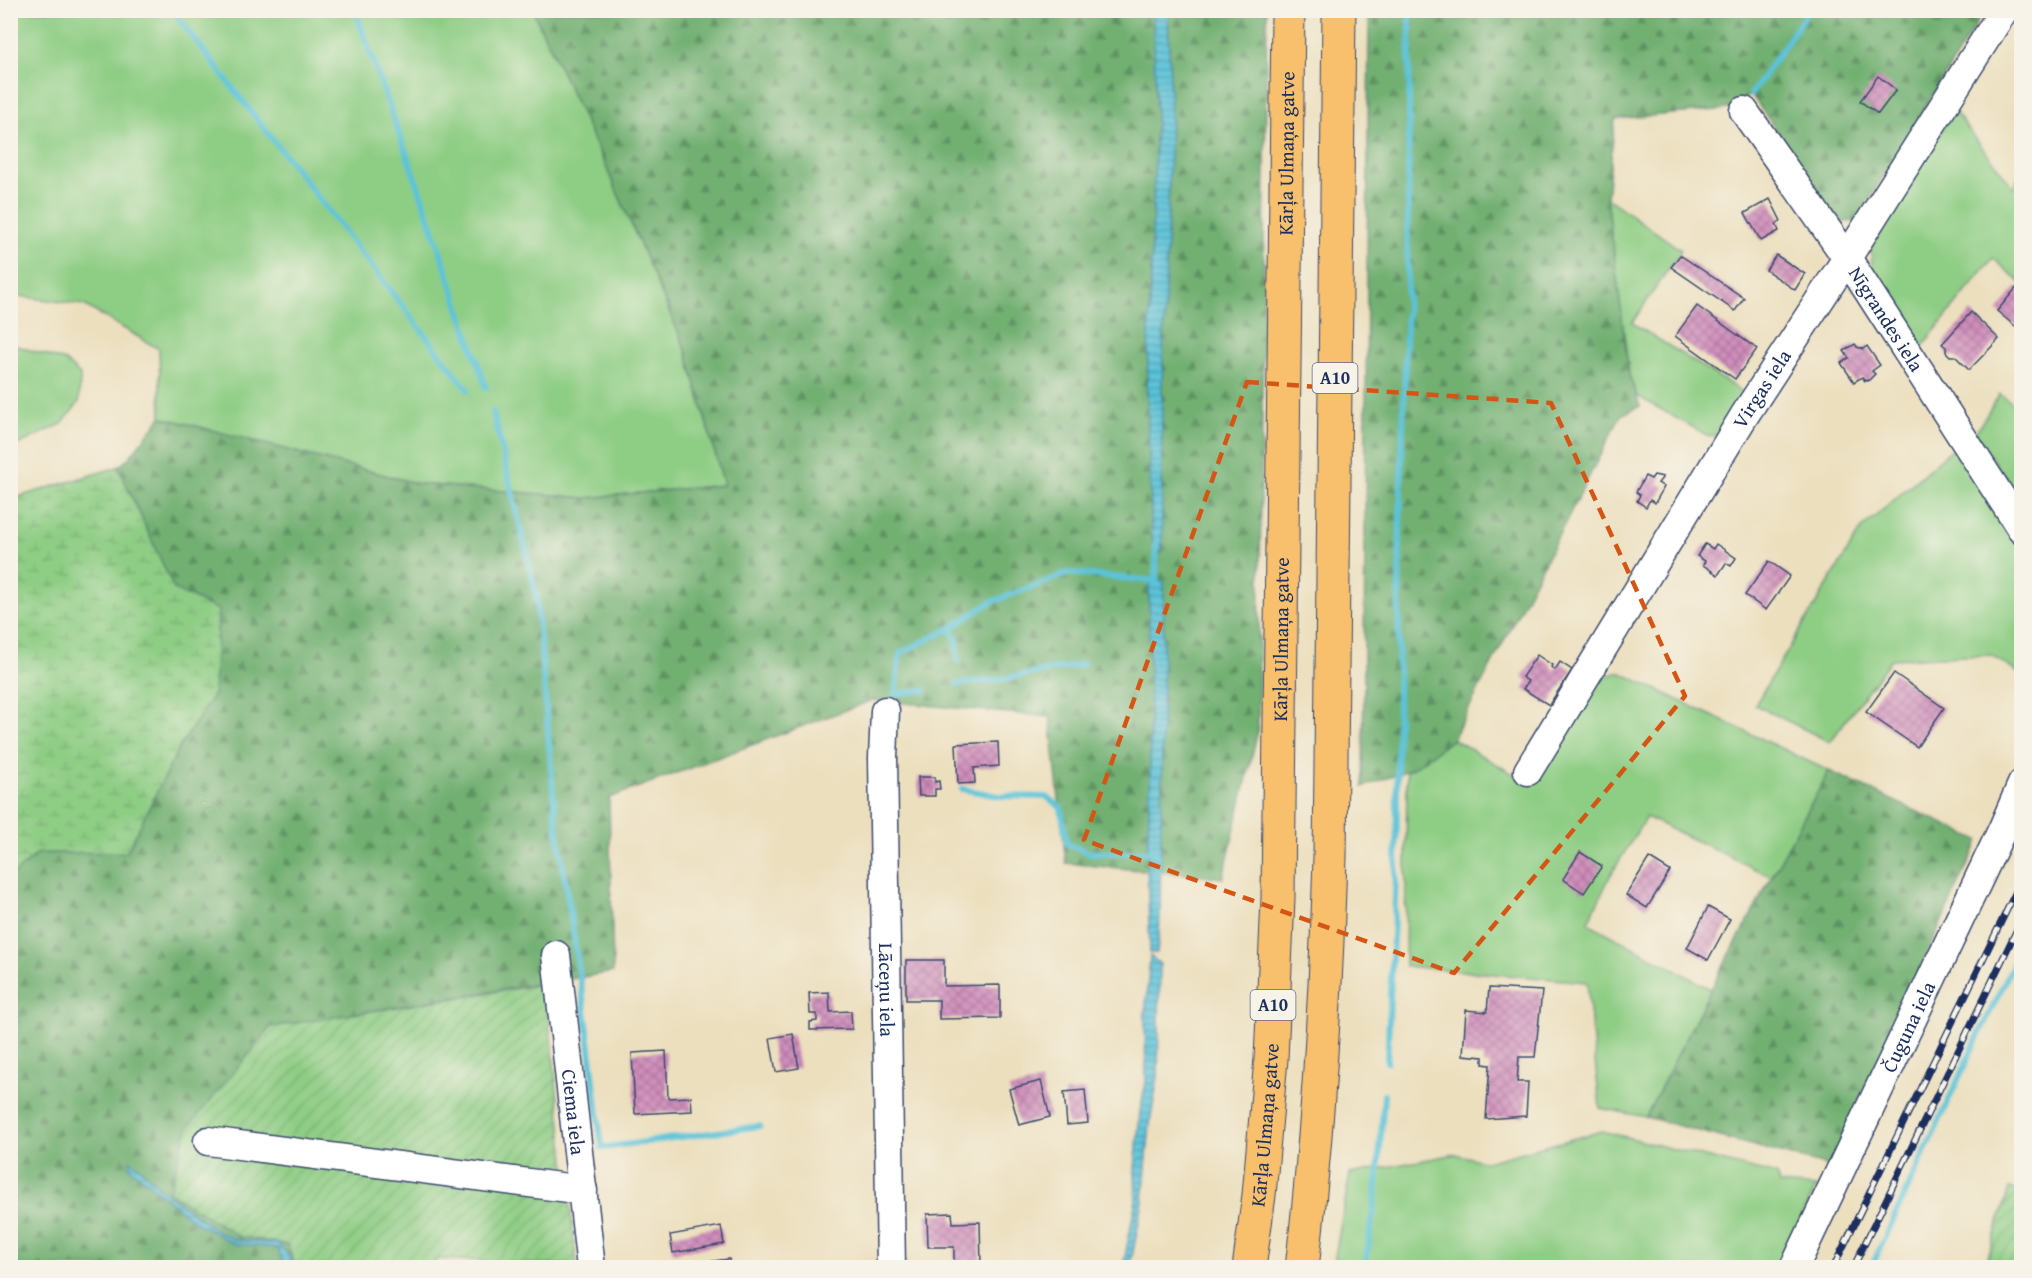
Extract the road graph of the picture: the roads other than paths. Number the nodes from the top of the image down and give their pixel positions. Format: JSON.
{"nodes":[{"id":1,"x":1288,"y":10,"type":"edge"},
{"id":2,"x":1339,"y":10,"type":"edge"},
{"id":3,"x":2004,"y":10,"type":"edge"},
{"id":4,"x":1744,"y":111,"type":"dead end"},
{"id":5,"x":1847,"y":258,"type":"junction"},
{"id":6,"x":2022,"y":530,"type":"edge"},
{"id":7,"x":885,"y":711,"type":"dead end"},
{"id":8,"x":1528,"y":771,"type":"dead end"},
{"id":9,"x":2022,"y":784,"type":"edge"},
{"id":10,"x":556,"y":955,"type":"dead end"},
{"id":11,"x":208,"y":1141,"type":"dead end"},
{"id":12,"x":583,"y":1190,"type":"junction"},
{"id":13,"x":591,"y":1268,"type":"edge"},
{"id":14,"x":891,"y":1268,"type":"edge"},
{"id":15,"x":1250,"y":1268,"type":"edge"},
{"id":16,"x":1302,"y":1268,"type":"edge"},
{"id":17,"x":1794,"y":1268,"type":"edge"}],
"edges":[{"from":1,"to":15,"type":"highway","name":"Kārļa Ulmaņa gatve","number":"A10"},
{"from":2,"to":16,"type":"highway","number":"A10"},
{"from":3,"to":5,"type":"street","name":"Virgas iela"},
{"from":4,"to":5,"type":"street","name":"Nīgrandes iela"},
{"from":5,"to":6,"type":"street","name":"Nīgrandes iela"},
{"from":5,"to":8,"type":"street","name":"Virgas iela"},
{"from":7,"to":14,"type":"street","name":"Lāceņu iela"},
{"from":9,"to":17,"type":"street","name":"Čuguna iela"},
{"from":10,"to":12,"type":"street","name":"Ciema iela"},
{"from":11,"to":12,"type":"street"},
{"from":12,"to":13,"type":"street","name":"Ciema iela"}]}
